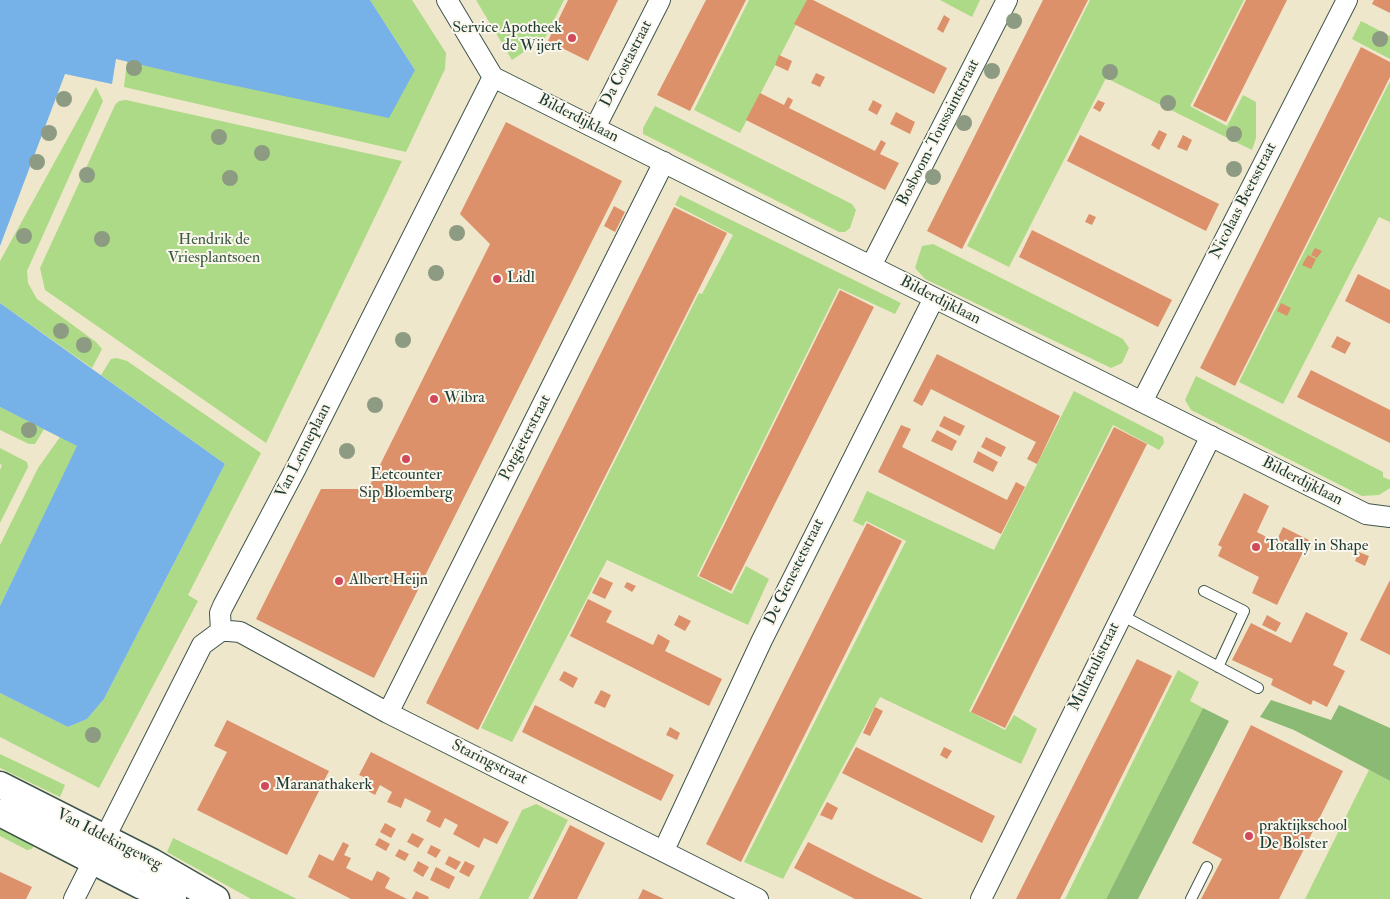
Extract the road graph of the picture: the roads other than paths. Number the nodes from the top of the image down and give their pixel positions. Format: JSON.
{"nodes":[{"id":1,"x":446,"y":0,"type":"edge"},
{"id":2,"x":660,"y":0,"type":"edge"},
{"id":3,"x":1007,"y":0,"type":"edge"},
{"id":4,"x":1346,"y":0,"type":"edge"},
{"id":5,"x":493,"y":77,"type":"junction"},
{"id":6,"x":595,"y":128,"type":"junction"},
{"id":7,"x":664,"y":162,"type":"junction"},
{"id":8,"x":872,"y":266,"type":"junction"},
{"id":9,"x":934,"y":298,"type":"junction"},
{"id":10,"x":1142,"y":402,"type":"junction"},
{"id":11,"x":1211,"y":436,"type":"junction"},
{"id":12,"x":1390,"y":517,"type":"edge"},
{"id":13,"x":1204,"y":590,"type":"dead end"},
{"id":14,"x":1121,"y":615,"type":"junction"},
{"id":15,"x":221,"y":631,"type":"junction"},
{"id":16,"x":1218,"y":667,"type":"junction"},
{"id":17,"x":1258,"y":688,"type":"dead end"},
{"id":18,"x":388,"y":713,"type":"junction"},
{"id":19,"x":0,"y":785,"type":"edge"},
{"id":20,"x":0,"y":813,"type":"edge"},
{"id":21,"x":99,"y":850,"type":"junction"},
{"id":22,"x":664,"y":850,"type":"junction"},
{"id":23,"x":1207,"y":867,"type":"dead end"},
{"id":24,"x":74,"y":899,"type":"edge"},
{"id":25,"x":173,"y":899,"type":"edge"},
{"id":26,"x":216,"y":899,"type":"edge"},
{"id":27,"x":758,"y":899,"type":"edge"},
{"id":28,"x":981,"y":899,"type":"edge"},
{"id":29,"x":1190,"y":899,"type":"edge"}],
"edges":[{"from":1,"to":5,"type":"street"},
{"from":2,"to":6,"type":"street","name":"Da Costastraat"},
{"from":3,"to":8,"type":"street","name":"Bosboom-Toussaintstraat"},
{"from":4,"to":10,"type":"street","name":"Nicolaas Beetsstraat"},
{"from":5,"to":6,"type":"street","name":"Bilderdijklaan"},
{"from":5,"to":15,"type":"street","name":"Van Lenneplaan"},
{"from":6,"to":7,"type":"street","name":"Bilderdijklaan"},
{"from":7,"to":8,"type":"street","name":"Bilderdijklaan"},
{"from":7,"to":18,"type":"street","name":"Potgieterstraat"},
{"from":8,"to":9,"type":"street","name":"Bilderdijklaan"},
{"from":9,"to":10,"type":"street","name":"Bilderdijklaan"},
{"from":9,"to":22,"type":"street","name":"De Genestetstraat"},
{"from":10,"to":11,"type":"street","name":"Bilderdijklaan"},
{"from":11,"to":12,"type":"street","name":"Bilderdijklaan"},
{"from":11,"to":14,"type":"street","name":"Multatulistraat"},
{"from":13,"to":16,"type":"lane"},
{"from":14,"to":16,"type":"lane"},
{"from":14,"to":28,"type":"street","name":"Multatulistraat"},
{"from":15,"to":18,"type":"street","name":"Staringstraat"},
{"from":15,"to":21,"type":"street"},
{"from":16,"to":17,"type":"lane"},
{"from":18,"to":22,"type":"street","name":"Staringstraat"},
{"from":19,"to":21,"type":"street","name":"Van Iddekingeweg"},
{"from":20,"to":21,"type":"street","name":"Van Iddekingeweg"},
{"from":21,"to":24,"type":"street"},
{"from":21,"to":25,"type":"street","name":"Van Iddekingeweg"},
{"from":21,"to":26,"type":"street","name":"Van Iddekingeweg"},
{"from":22,"to":27,"type":"street","name":"Staringstraat"},
{"from":23,"to":29,"type":"lane"}]}
